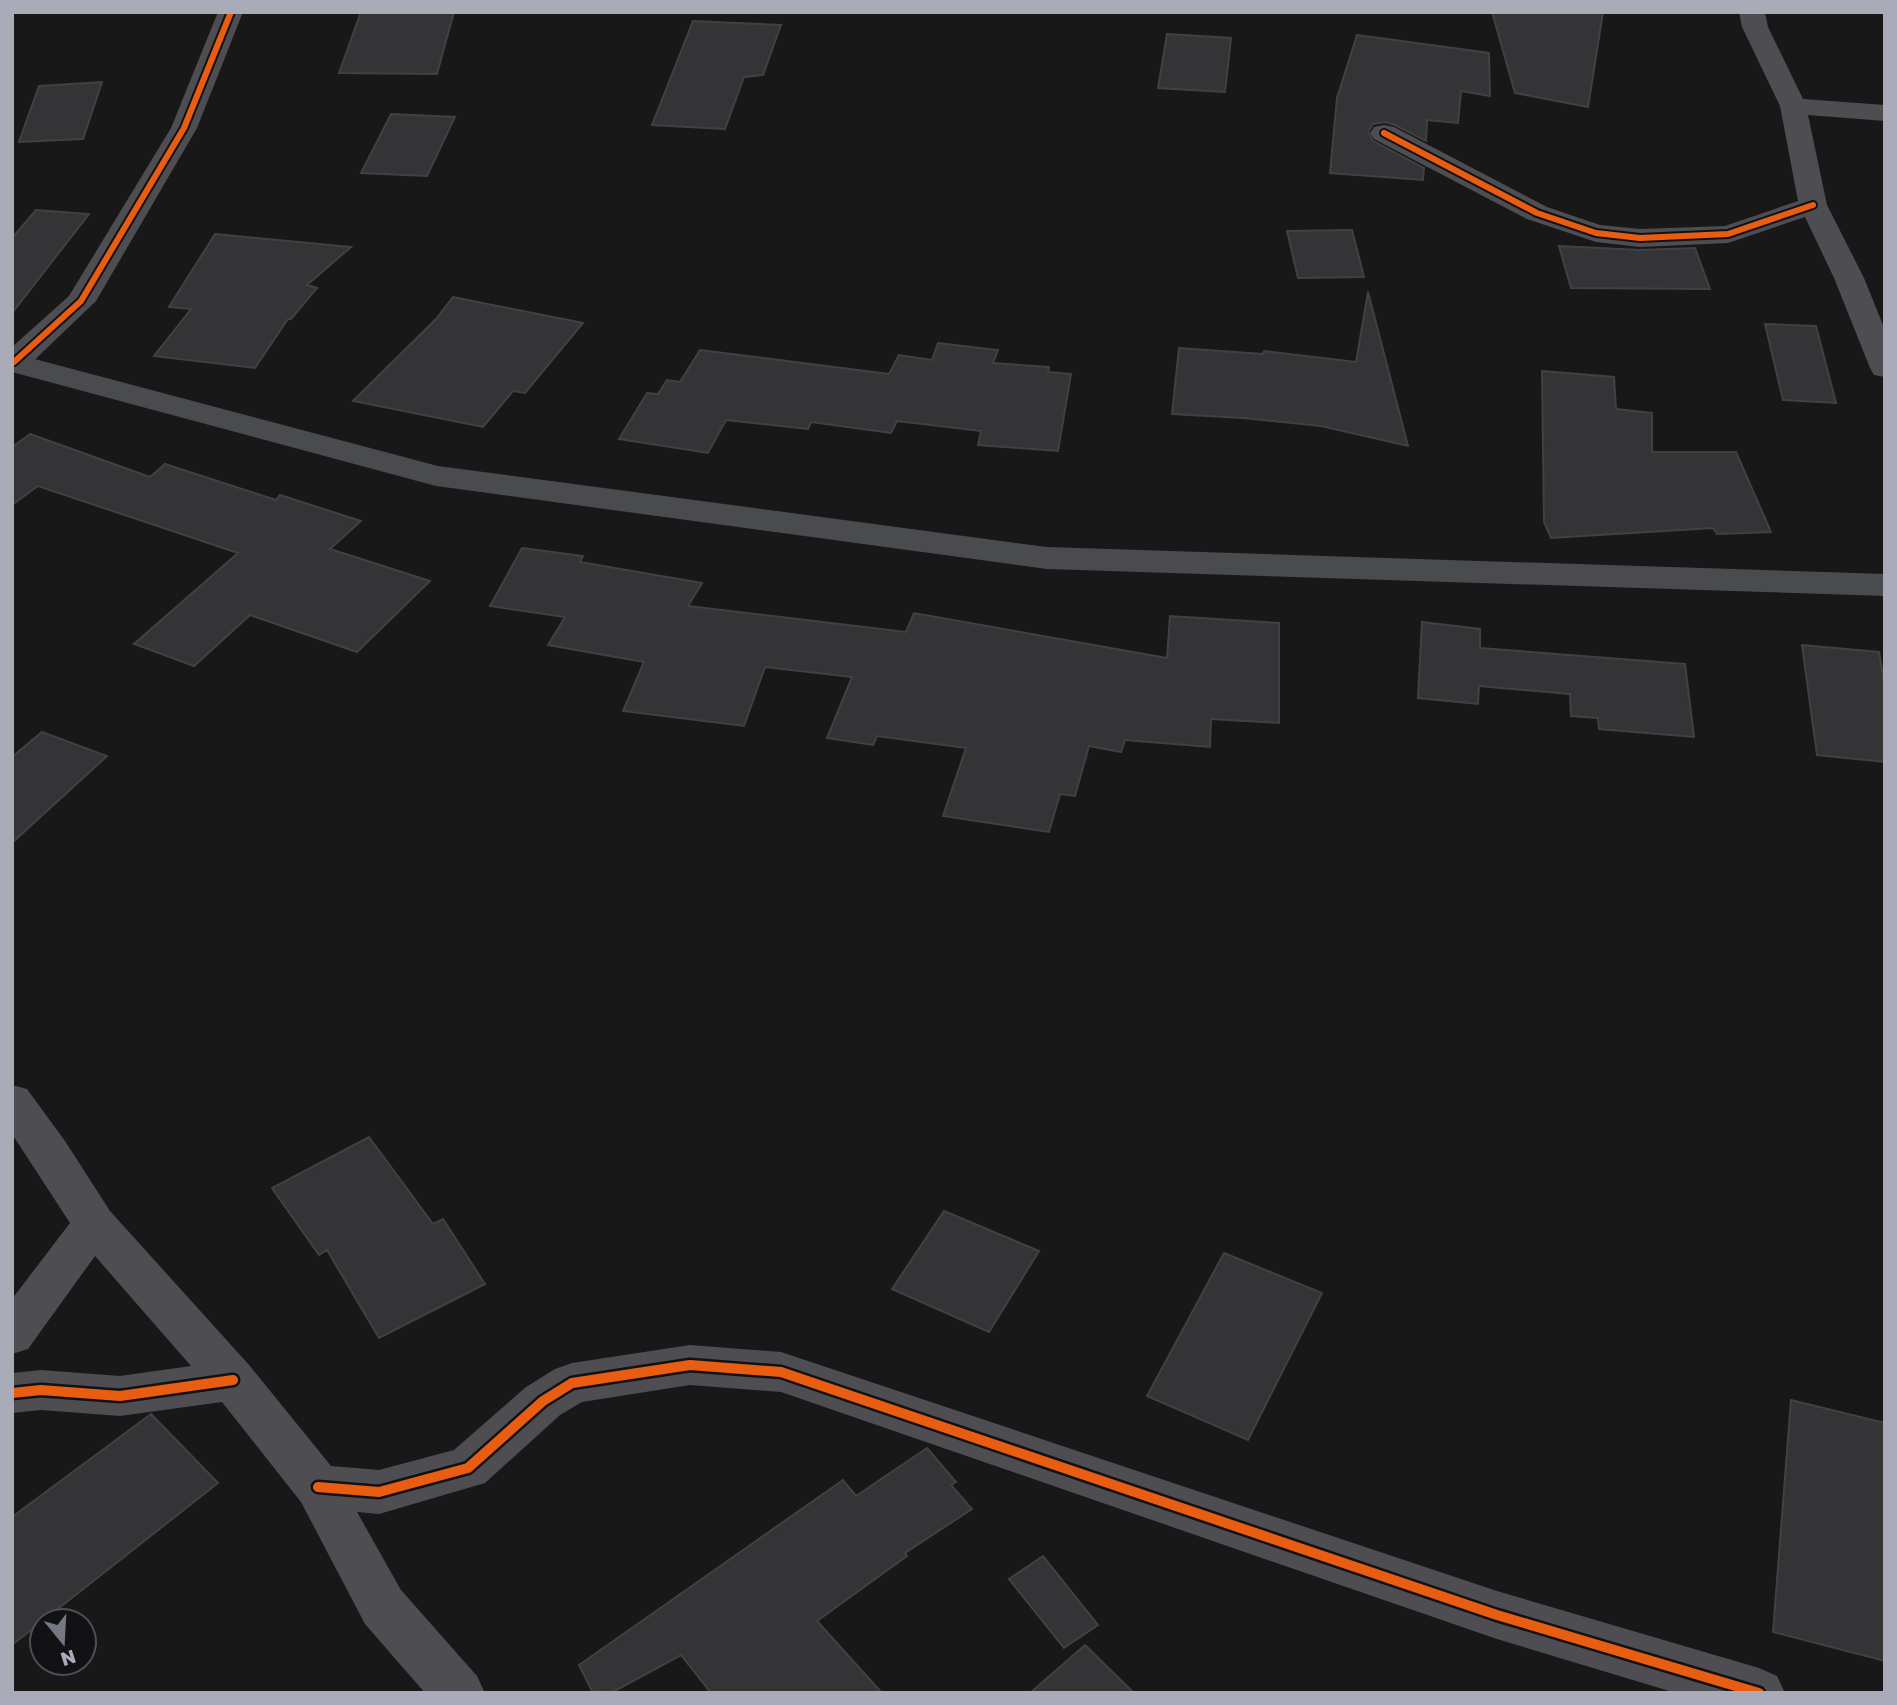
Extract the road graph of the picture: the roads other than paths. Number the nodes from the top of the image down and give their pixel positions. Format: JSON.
{"nodes":[{"id":1,"x":231,"y":12,"type":"edge"},
{"id":2,"x":1752,"y":12,"type":"edge"},
{"id":3,"x":1793,"y":106,"type":"junction"},
{"id":4,"x":1885,"y":113,"type":"edge"},
{"id":5,"x":1384,"y":133,"type":"dead end"},
{"id":6,"x":1813,"y":205,"type":"junction"},
{"id":7,"x":13,"y":362,"type":"edge"},
{"id":8,"x":1885,"y":368,"type":"edge"},
{"id":9,"x":1885,"y":585,"type":"edge"},
{"id":10,"x":12,"y":1101,"type":"edge"},
{"id":11,"x":94,"y":1224,"type":"junction"},
{"id":12,"x":12,"y":1335,"type":"edge"},
{"id":13,"x":233,"y":1380,"type":"junction"},
{"id":14,"x":12,"y":1393,"type":"edge"},
{"id":15,"x":318,"y":1487,"type":"junction"},
{"id":16,"x":459,"y":1693,"type":"edge"},
{"id":17,"x":1759,"y":1693,"type":"edge"}],
"edges":[{"from":1,"to":7,"type":"street"},
{"from":2,"to":3,"type":"street"},
{"from":3,"to":4,"type":"street"},
{"from":3,"to":6,"type":"street"},
{"from":5,"to":6,"type":"street"},
{"from":6,"to":8,"type":"street"},
{"from":7,"to":9,"type":"main road"},
{"from":10,"to":11,"type":"street"},
{"from":11,"to":12,"type":"street"},
{"from":11,"to":13,"type":"street"},
{"from":13,"to":14,"type":"street"},
{"from":13,"to":15,"type":"street"},
{"from":15,"to":16,"type":"street"},
{"from":15,"to":17,"type":"street"}]}
